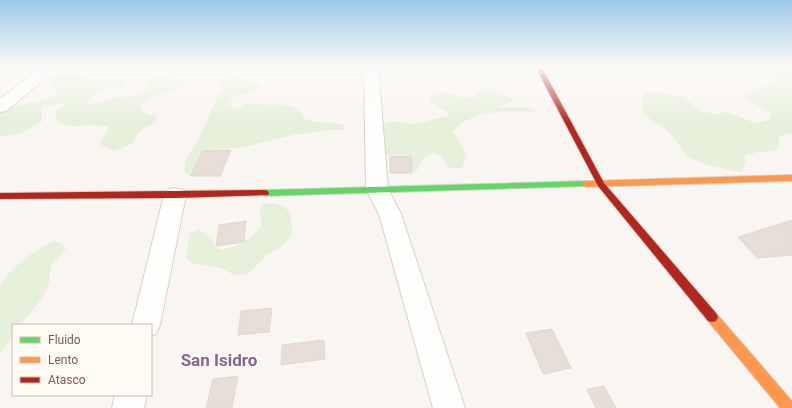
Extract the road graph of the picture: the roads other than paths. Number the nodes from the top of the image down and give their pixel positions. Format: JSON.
{"nodes":[{"id":1,"x":28,"y":85,"type":"edge"},
{"id":2,"x":372,"y":85,"type":"edge"},
{"id":3,"x":548,"y":85,"type":"edge"},
{"id":4,"x":0,"y":107,"type":"edge"},
{"id":5,"x":792,"y":178,"type":"edge"},
{"id":6,"x":601,"y":184,"type":"junction"},
{"id":7,"x":377,"y":189,"type":"junction"},
{"id":8,"x":175,"y":195,"type":"junction"},
{"id":9,"x":0,"y":196,"type":"edge"},
{"id":10,"x":146,"y":324,"type":"edge"},
{"id":11,"x":131,"y":396,"type":"edge"},
{"id":12,"x":128,"y":408,"type":"edge"},
{"id":13,"x":449,"y":408,"type":"edge"},
{"id":14,"x":789,"y":408,"type":"edge"}],
"edges":[{"from":1,"to":4,"type":"street"},
{"from":2,"to":7,"type":"street"},
{"from":3,"to":6,"type":"street"},
{"from":5,"to":6,"type":"street"},
{"from":6,"to":7,"type":"street"},
{"from":6,"to":14,"type":"street"},
{"from":7,"to":8,"type":"street"},
{"from":7,"to":13,"type":"street"},
{"from":8,"to":9,"type":"street"},
{"from":8,"to":10,"type":"street"},
{"from":11,"to":12,"type":"street"}]}
